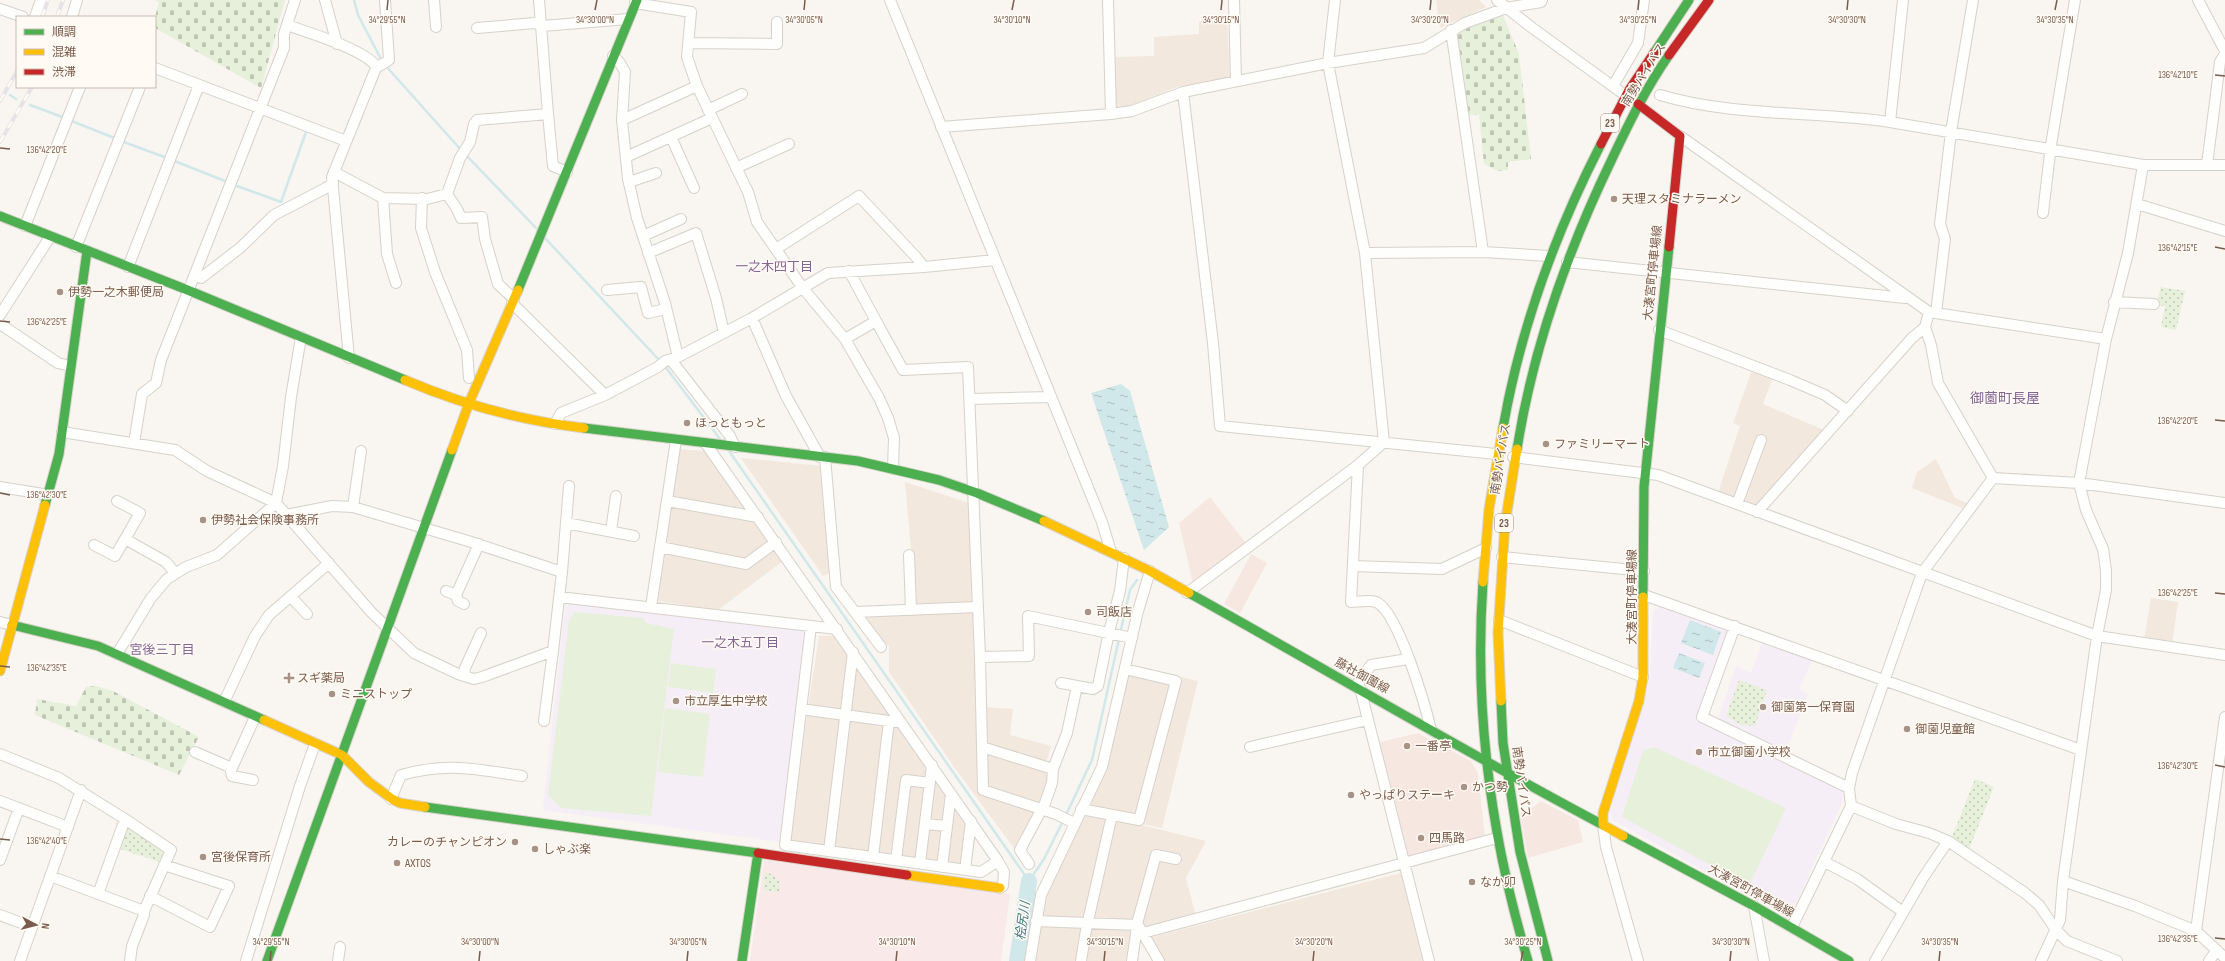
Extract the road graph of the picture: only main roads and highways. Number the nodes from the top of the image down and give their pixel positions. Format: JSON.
{"nodes":[{"id":1,"x":1679,"y":0,"type":"edge"},
{"id":2,"x":1689,"y":0,"type":"edge"},
{"id":3,"x":1709,"y":0,"type":"edge"},
{"id":4,"x":636,"y":2,"type":"edge"},
{"id":5,"x":1669,"y":27,"type":"junction"},
{"id":6,"x":1638,"y":104,"type":"junction"},
{"id":7,"x":0,"y":216,"type":"edge"},
{"id":8,"x":87,"y":251,"type":"junction"},
{"id":9,"x":469,"y":403,"type":"junction"},
{"id":10,"x":12,"y":625,"type":"junction"},
{"id":11,"x":0,"y":671,"type":"edge"},
{"id":12,"x":342,"y":755,"type":"junction"},
{"id":13,"x":1486,"y":761,"type":"junction"},
{"id":14,"x":1507,"y":774,"type":"junction"},
{"id":15,"x":1603,"y":825,"type":"junction"},
{"id":16,"x":758,"y":853,"type":"junction"},
{"id":17,"x":1000,"y":888,"type":"road end"},
{"id":18,"x":267,"y":961,"type":"edge"},
{"id":19,"x":742,"y":961,"type":"edge"},
{"id":20,"x":1528,"y":961,"type":"edge"},
{"id":21,"x":1548,"y":961,"type":"edge"},
{"id":22,"x":1849,"y":961,"type":"edge"}],
"edges":[{"from":1,"to":5,"type":"main road"},
{"from":2,"to":5,"type":"main road","name":"南勢バイパス","number":"23"},
{"from":3,"to":6,"type":"main road","name":"南勢バイパス","number":"23"},
{"from":4,"to":9,"type":"main road"},
{"from":5,"to":13,"type":"main road","name":"南勢バイパス","number":"23"},
{"from":6,"to":14,"type":"main road","name":"南勢バイパス","number":"23"},
{"from":6,"to":15,"type":"main road","name":"大湊宮町停車場線"},
{"from":7,"to":8,"type":"main road","name":"藤社御薗線"},
{"from":8,"to":9,"type":"main road","name":"藤社御薗線"},
{"from":8,"to":10,"type":"main road"},
{"from":9,"to":12,"type":"main road"},
{"from":9,"to":13,"type":"main road","name":"藤社御薗線"},
{"from":10,"to":11,"type":"main road"},
{"from":10,"to":12,"type":"main road"},
{"from":12,"to":16,"type":"main road"},
{"from":12,"to":18,"type":"main road"},
{"from":13,"to":14,"type":"main road","name":"藤社御薗線"},
{"from":13,"to":20,"type":"main road","name":"南勢バイパス","number":"23"},
{"from":14,"to":15,"type":"main road","name":"藤社御薗線"},
{"from":14,"to":21,"type":"main road","name":"南勢バイパス","number":"23"},
{"from":15,"to":22,"type":"main road","name":"大湊宮町停車場線"},
{"from":16,"to":17,"type":"main road"},
{"from":16,"to":19,"type":"main road"}]}
